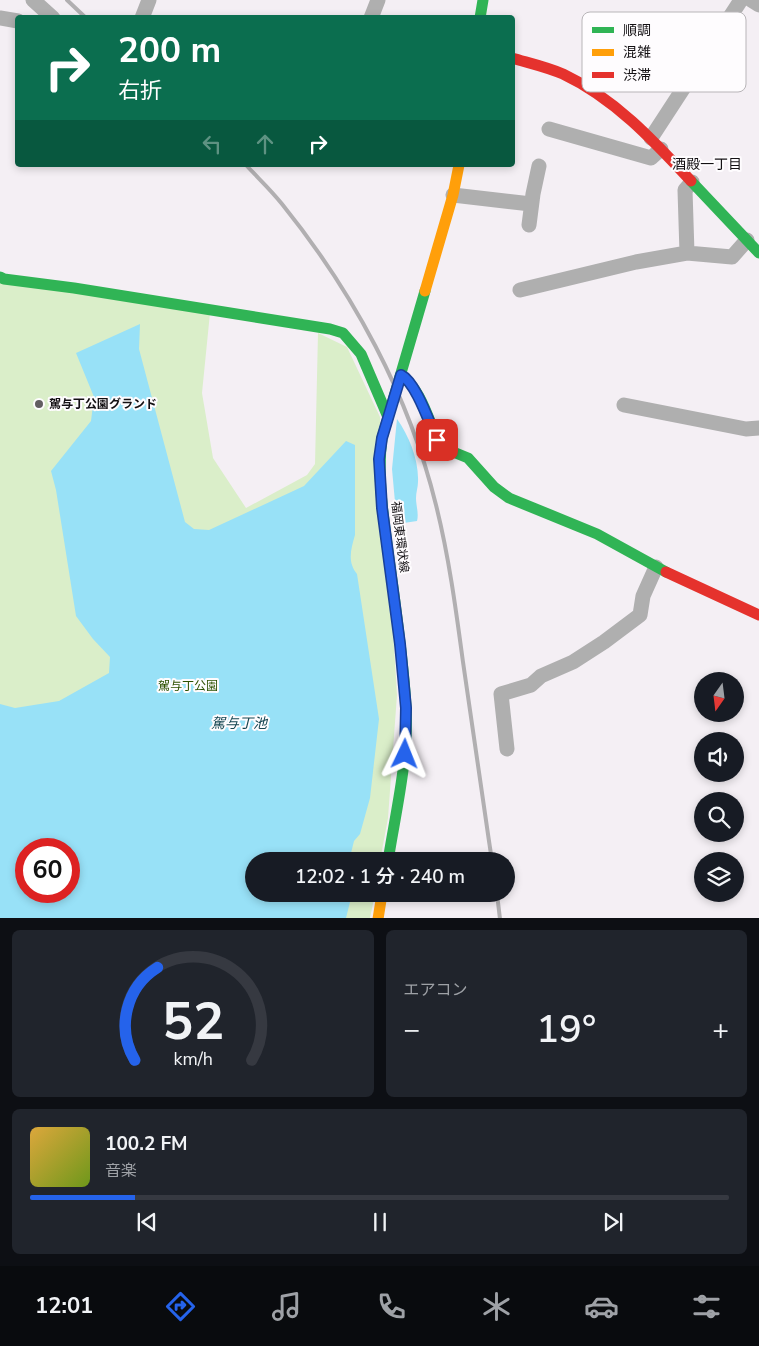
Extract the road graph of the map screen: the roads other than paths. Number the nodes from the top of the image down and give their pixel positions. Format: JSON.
{"nodes":[{"id":1,"x":33,"y":0,"type":"edge"},
{"id":2,"x":148,"y":0,"type":"edge"},
{"id":3,"x":378,"y":0,"type":"edge"},
{"id":4,"x":483,"y":0,"type":"edge"},
{"id":5,"x":741,"y":0,"type":"edge"},
{"id":6,"x":751,"y":0,"type":"edge"},
{"id":7,"x":759,"y":5,"type":"edge"},
{"id":8,"x":734,"y":12,"type":"edge"},
{"id":9,"x":50,"y":15,"type":"edge"},
{"id":10,"x":143,"y":15,"type":"edge"},
{"id":11,"x":372,"y":15,"type":"edge"},
{"id":12,"x":480,"y":15,"type":"edge"},
{"id":13,"x":0,"y":18,"type":"edge"},
{"id":14,"x":15,"y":20,"type":"edge"},
{"id":15,"x":515,"y":59,"type":"edge"},
{"id":16,"x":582,"y":83,"type":"edge"},
{"id":17,"x":596,"y":92,"type":"edge"},
{"id":18,"x":686,"y":92,"type":"edge"},
{"id":19,"x":549,"y":129,"type":"dead end"},
{"id":20,"x":656,"y":143,"type":"junction"},
{"id":21,"x":539,"y":166,"type":"dead end"},
{"id":22,"x":460,"y":167,"type":"edge"},
{"id":23,"x":692,"y":182,"type":"junction"},
{"id":24,"x":453,"y":195,"type":"junction"},
{"id":25,"x":531,"y":204,"type":"junction"},
{"id":26,"x":528,"y":225,"type":"dead end"},
{"id":27,"x":747,"y":240,"type":"junction"},
{"id":28,"x":687,"y":253,"type":"junction"},
{"id":29,"x":759,"y":253,"type":"edge"},
{"id":30,"x":0,"y":277,"type":"edge"},
{"id":31,"x":520,"y":290,"type":"dead end"},
{"id":32,"x":401,"y":375,"type":"junction"},
{"id":33,"x":624,"y":405,"type":"dead end"},
{"id":34,"x":388,"y":417,"type":"junction"},
{"id":35,"x":759,"y":428,"type":"edge"},
{"id":36,"x":656,"y":567,"type":"junction"},
{"id":37,"x":759,"y":615,"type":"edge"},
{"id":38,"x":507,"y":749,"type":"dead end"},
{"id":39,"x":389,"y":852,"type":"edge"},
{"id":40,"x":381,"y":902,"type":"edge"},
{"id":41,"x":378,"y":918,"type":"edge"}],
"edges":[{"from":1,"to":9,"type":"street"},
{"from":2,"to":10,"type":"street"},
{"from":3,"to":11,"type":"street"},
{"from":4,"to":12,"type":"street"},
{"from":5,"to":8,"type":"street"},
{"from":6,"to":7,"type":"street"},
{"from":13,"to":14,"type":"street"},
{"from":15,"to":16,"type":"street"},
{"from":17,"to":20,"type":"street"},
{"from":18,"to":20,"type":"street"},
{"from":19,"to":20,"type":"street"},
{"from":20,"to":23,"type":"street"},
{"from":21,"to":25,"type":"street"},
{"from":22,"to":24,"type":"street","name":"福岡東環状線"},
{"from":23,"to":27,"type":"street"},
{"from":23,"to":28,"type":"street"},
{"from":24,"to":25,"type":"street"},
{"from":24,"to":32,"type":"street","name":"福岡東環状線"},
{"from":25,"to":26,"type":"street"},
{"from":27,"to":28,"type":"street"},
{"from":27,"to":29,"type":"street"},
{"from":28,"to":31,"type":"street"},
{"from":30,"to":34,"type":"street"},
{"from":32,"to":34,"type":"street","name":"福岡東環状線"},
{"from":32,"to":36,"type":"street"},
{"from":33,"to":35,"type":"street"},
{"from":34,"to":39,"type":"street","name":"福岡東環状線"},
{"from":36,"to":37,"type":"street"},
{"from":36,"to":38,"type":"street"},
{"from":40,"to":41,"type":"street"}]}
